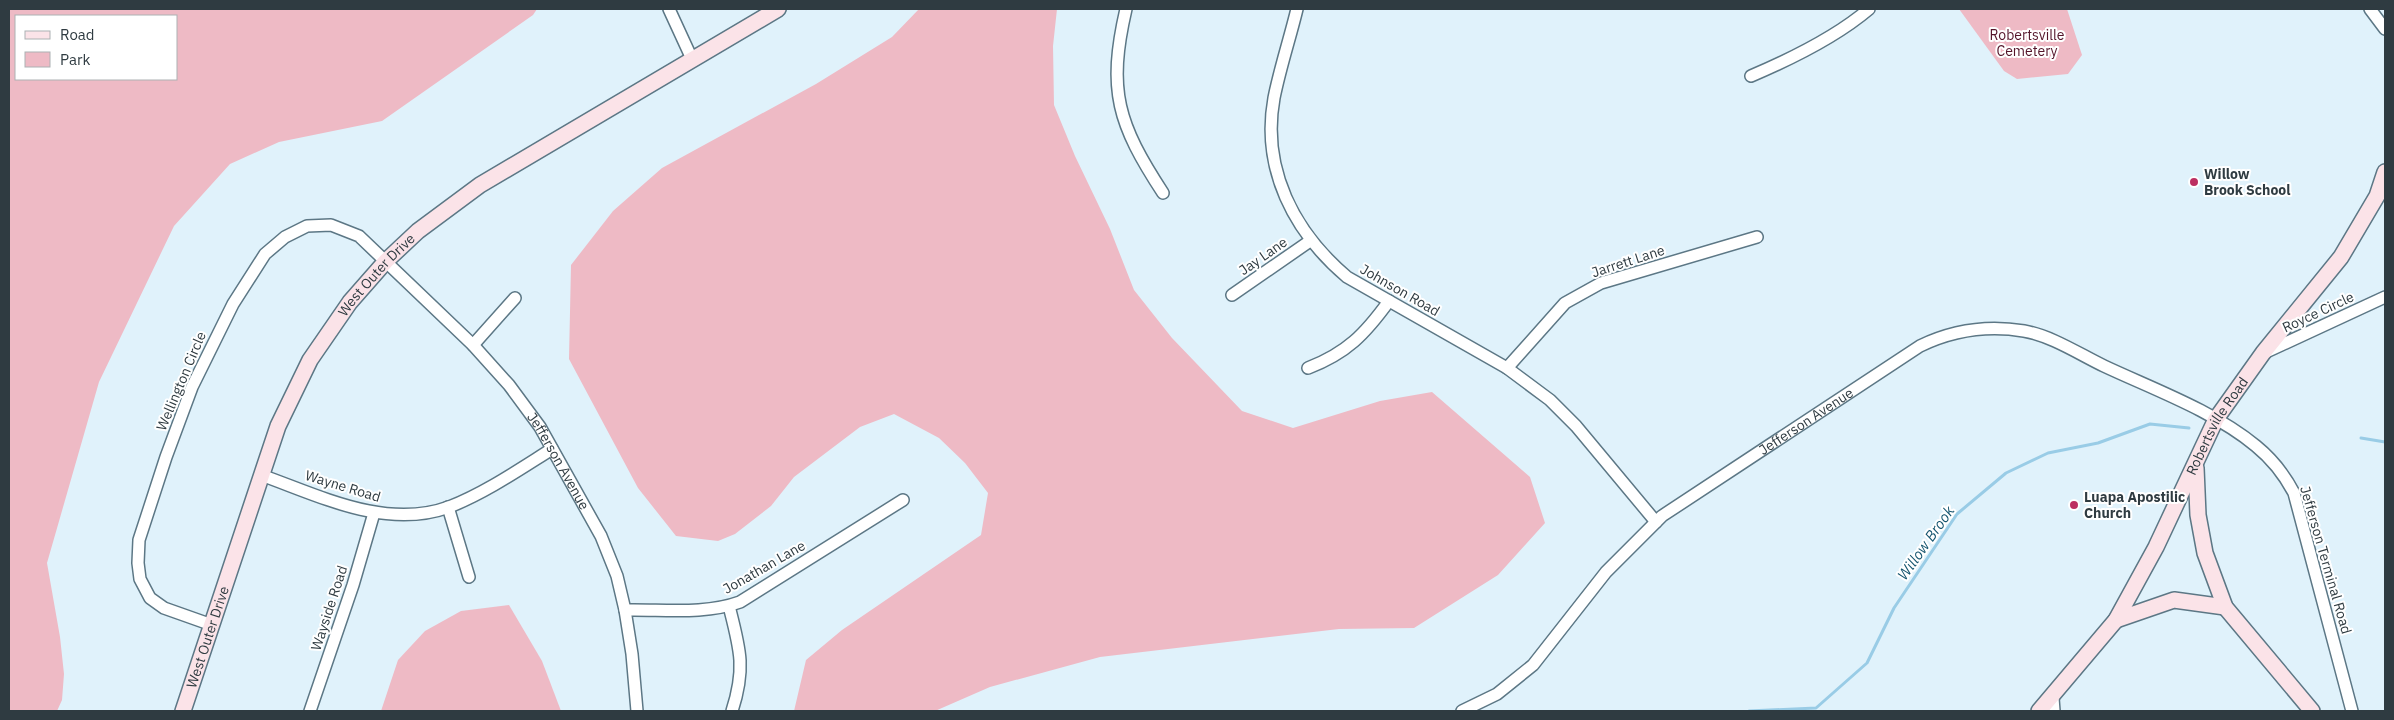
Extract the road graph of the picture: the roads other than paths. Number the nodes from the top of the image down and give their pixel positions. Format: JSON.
{"nodes":[{"id":1,"x":669,"y":9,"type":"edge"},
{"id":2,"x":778,"y":9,"type":"edge"},
{"id":3,"x":1126,"y":9,"type":"edge"},
{"id":4,"x":1297,"y":9,"type":"edge"},
{"id":5,"x":1869,"y":9,"type":"edge"},
{"id":6,"x":2370,"y":9,"type":"edge"},
{"id":7,"x":2385,"y":29,"type":"edge"},
{"id":8,"x":692,"y":59,"type":"junction"},
{"id":9,"x":1751,"y":76,"type":"dead end"},
{"id":10,"x":2385,"y":172,"type":"edge"},
{"id":11,"x":1163,"y":193,"type":"dead end"},
{"id":12,"x":1757,"y":237,"type":"dead end"},
{"id":13,"x":1310,"y":241,"type":"junction"},
{"id":14,"x":386,"y":261,"type":"junction"},
{"id":15,"x":1232,"y":295,"type":"dead end"},
{"id":16,"x":2385,"y":297,"type":"edge"},
{"id":17,"x":515,"y":298,"type":"dead end"},
{"id":18,"x":1389,"y":301,"type":"junction"},
{"id":19,"x":473,"y":346,"type":"junction"},
{"id":20,"x":2263,"y":353,"type":"junction"},
{"id":21,"x":1308,"y":368,"type":"dead end"},
{"id":22,"x":1507,"y":368,"type":"junction"},
{"id":23,"x":2216,"y":419,"type":"junction"},
{"id":24,"x":552,"y":449,"type":"junction"},
{"id":25,"x":2196,"y":464,"type":"junction"},
{"id":26,"x":261,"y":475,"type":"junction"},
{"id":27,"x":903,"y":500,"type":"dead end"},
{"id":28,"x":448,"y":507,"type":"junction"},
{"id":29,"x":374,"y":513,"type":"junction"},
{"id":30,"x":1656,"y":522,"type":"junction"},
{"id":31,"x":469,"y":577,"type":"dead end"},
{"id":32,"x":729,"y":606,"type":"junction"},
{"id":33,"x":2225,"y":607,"type":"junction"},
{"id":34,"x":625,"y":610,"type":"junction"},
{"id":35,"x":2116,"y":620,"type":"junction"},
{"id":36,"x":212,"y":625,"type":"junction"},
{"id":37,"x":2054,"y":704,"type":"edge"},
{"id":38,"x":184,"y":711,"type":"edge"},
{"id":39,"x":310,"y":711,"type":"edge"},
{"id":40,"x":637,"y":711,"type":"edge"},
{"id":41,"x":732,"y":711,"type":"edge"},
{"id":42,"x":1462,"y":711,"type":"edge"},
{"id":43,"x":2039,"y":711,"type":"edge"},
{"id":44,"x":2312,"y":711,"type":"edge"},
{"id":45,"x":2352,"y":711,"type":"edge"}],
"edges":[{"from":1,"to":8,"type":"street"},
{"from":2,"to":8,"type":"street","name":"West Outer Drive"},
{"from":3,"to":11,"type":"street"},
{"from":4,"to":13,"type":"street","name":"Johnson Road"},
{"from":5,"to":9,"type":"street"},
{"from":6,"to":7,"type":"street"},
{"from":8,"to":14,"type":"street","name":"West Outer Drive"},
{"from":10,"to":20,"type":"street","name":"Robertsville Road"},
{"from":12,"to":22,"type":"street","name":"Jarrett Lane"},
{"from":13,"to":15,"type":"street","name":"Jay Lane"},
{"from":13,"to":18,"type":"street","name":"Johnson Road"},
{"from":14,"to":19,"type":"street","name":"Jefferson Avenue"},
{"from":14,"to":26,"type":"street","name":"West Outer Drive"},
{"from":14,"to":36,"type":"street","name":"Wellington Circle"},
{"from":16,"to":20,"type":"street","name":"Royce Circle"},
{"from":17,"to":19,"type":"street"},
{"from":18,"to":21,"type":"street"},
{"from":18,"to":22,"type":"street","name":"Johnson Road"},
{"from":19,"to":24,"type":"street","name":"Jefferson Avenue"},
{"from":20,"to":23,"type":"street","name":"Robertsville Road"},
{"from":22,"to":30,"type":"street","name":"Johnson Road"},
{"from":23,"to":25,"type":"street","name":"Robertsville Road"},
{"from":23,"to":30,"type":"street","name":"Jefferson Avenue"},
{"from":23,"to":45,"type":"street","name":"Jefferson Terminal Road"},
{"from":24,"to":28,"type":"street","name":"Wayne Road"},
{"from":24,"to":34,"type":"street","name":"Jefferson Avenue"},
{"from":25,"to":33,"type":"street"},
{"from":25,"to":35,"type":"street","name":"Robertsville Road"},
{"from":26,"to":29,"type":"street","name":"Wayne Road"},
{"from":26,"to":36,"type":"street","name":"West Outer Drive"},
{"from":27,"to":32,"type":"street","name":"Jonathan Lane"},
{"from":28,"to":29,"type":"street","name":"Wayne Road"},
{"from":28,"to":31,"type":"street"},
{"from":29,"to":39,"type":"street","name":"Wayside Road"},
{"from":30,"to":42,"type":"street","name":"Jefferson Avenue"},
{"from":32,"to":34,"type":"street","name":"Jonathan Lane"},
{"from":32,"to":41,"type":"street"},
{"from":33,"to":35,"type":"street"},
{"from":33,"to":44,"type":"street"},
{"from":34,"to":40,"type":"street","name":"Jefferson Avenue"},
{"from":35,"to":37,"type":"street","name":"Robertsville Road"},
{"from":36,"to":38,"type":"street","name":"West Outer Drive"},
{"from":37,"to":43,"type":"street","name":"Robertsville Road"}]}
